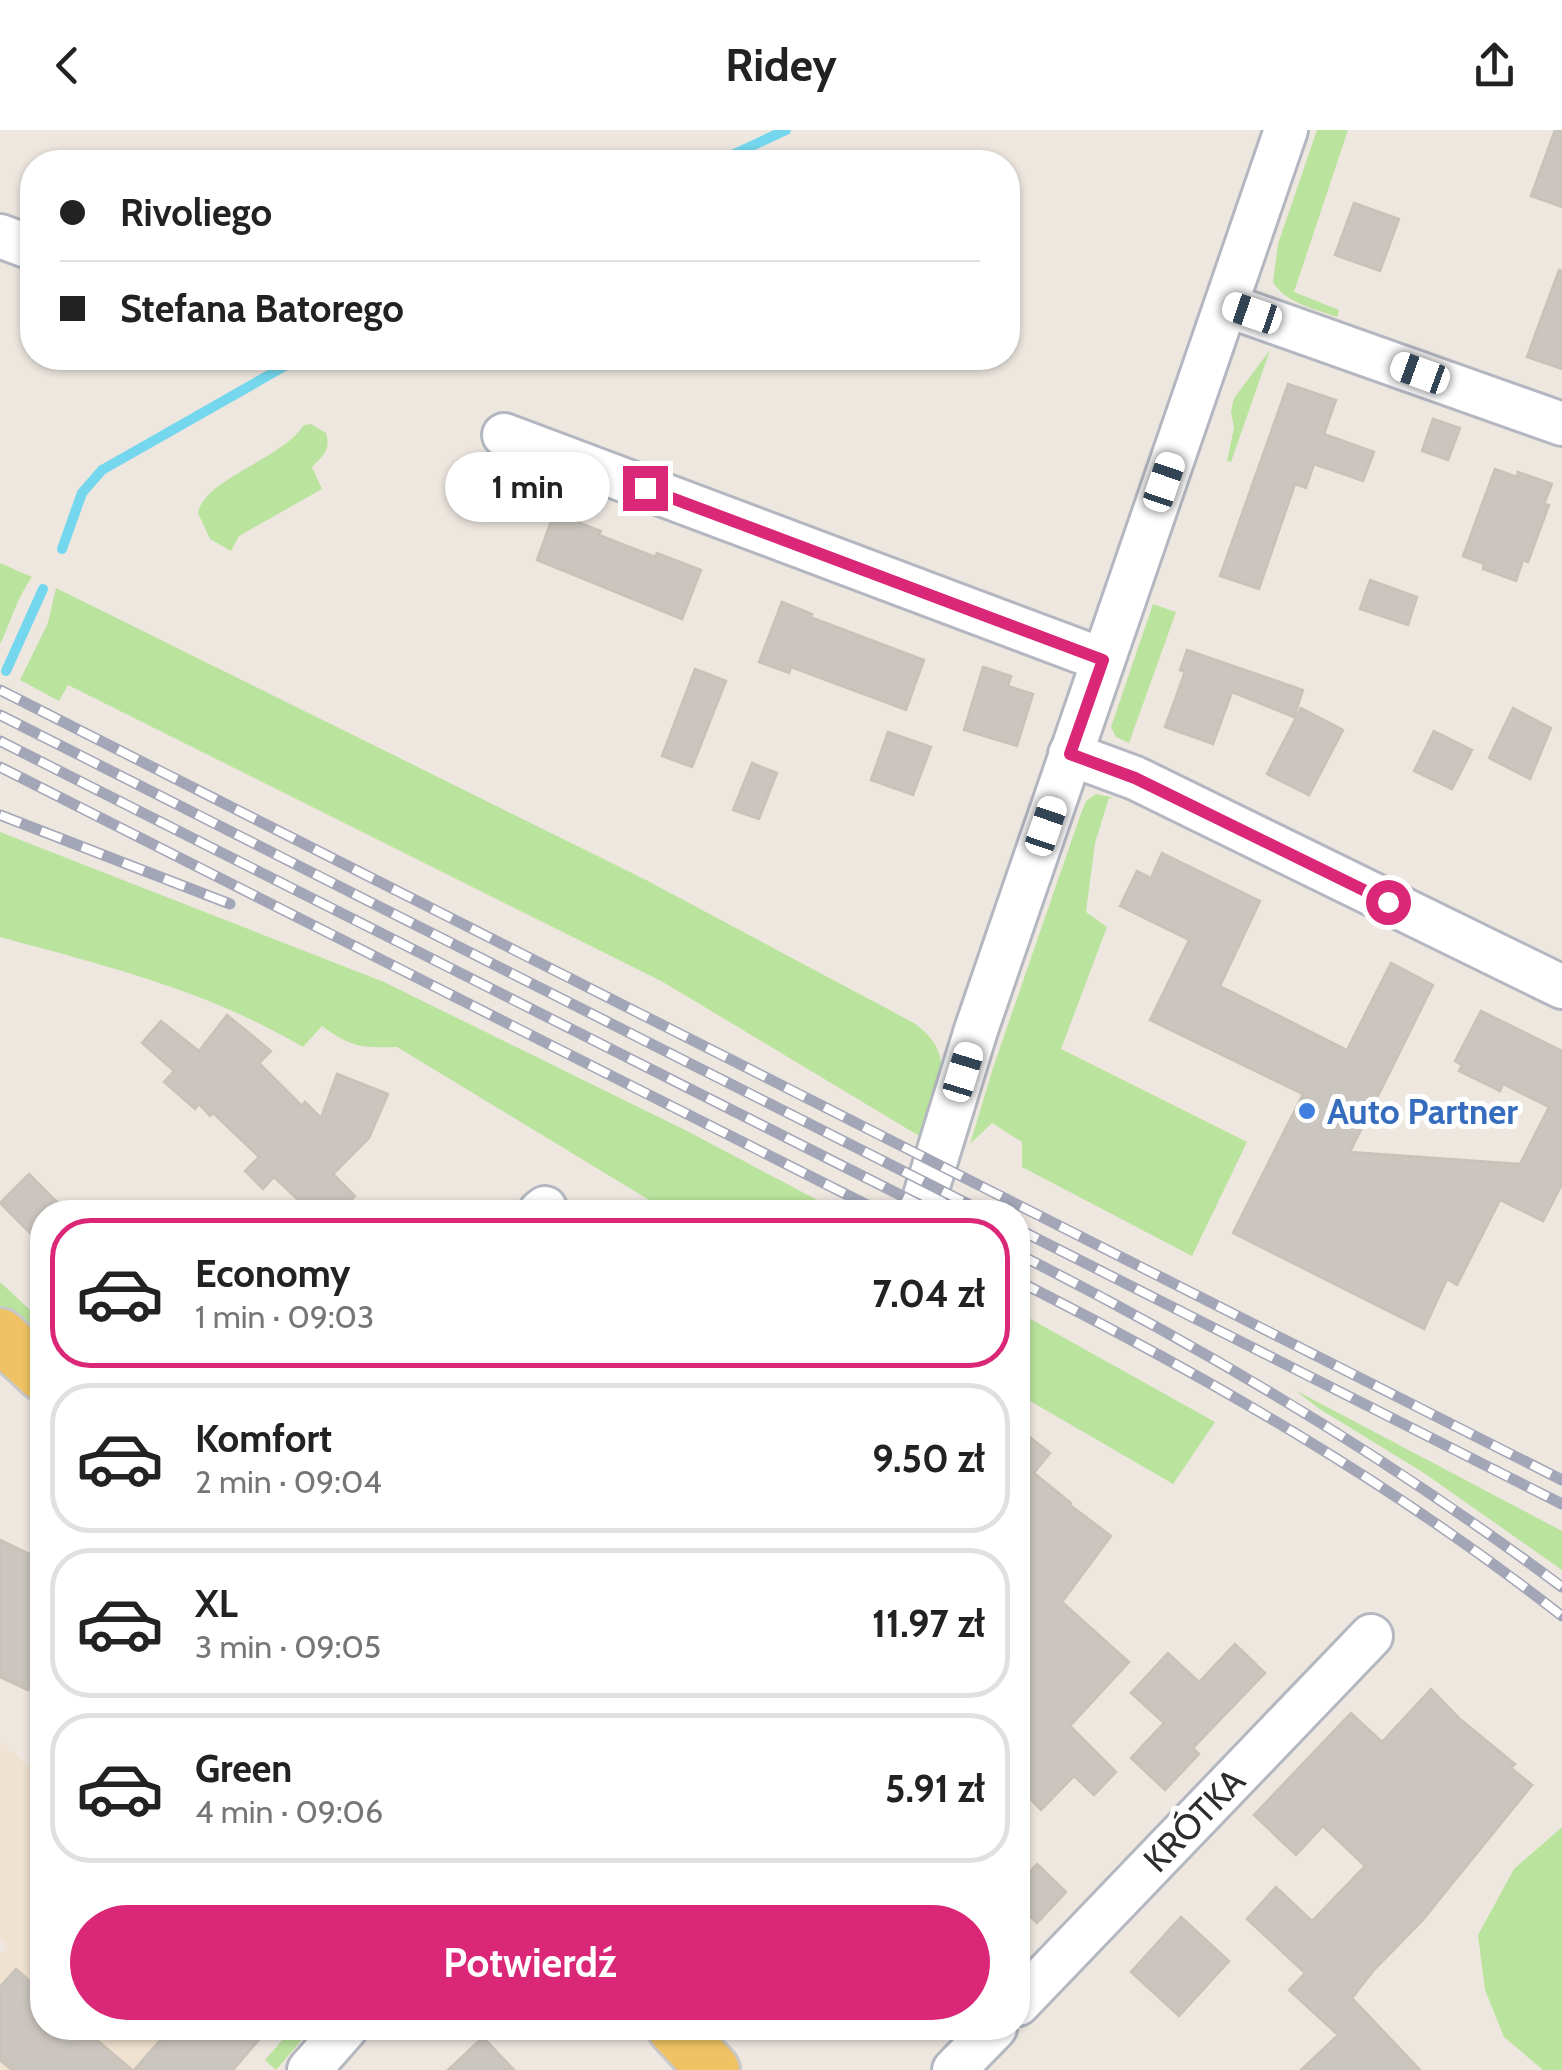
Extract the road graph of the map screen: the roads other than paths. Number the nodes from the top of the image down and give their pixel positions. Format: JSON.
{"nodes":[{"id":1,"x":1286,"y":130,"type":"edge"},
{"id":2,"x":1226,"y":304,"type":"junction"},
{"id":3,"x":1562,"y":424,"type":"edge"},
{"id":4,"x":504,"y":435,"type":"dead end"},
{"id":5,"x":1103,"y":660,"type":"junction"},
{"id":6,"x":1070,"y":754,"type":"junction"},
{"id":7,"x":1562,"y":987,"type":"edge"},
{"id":8,"x":924,"y":1200,"type":"edge"},
{"id":9,"x":0,"y":1336,"type":"edge"},
{"id":10,"x":30,"y":1363,"type":"edge"},
{"id":11,"x":1371,"y":1636,"type":"dead end"},
{"id":12,"x":1030,"y":1991,"type":"edge"},
{"id":13,"x":335,"y":2040,"type":"edge"},
{"id":14,"x":685,"y":2040,"type":"edge"},
{"id":15,"x":983,"y":2040,"type":"edge"},
{"id":16,"x":309,"y":2070,"type":"edge"},
{"id":17,"x":713,"y":2070,"type":"edge"},
{"id":18,"x":954,"y":2070,"type":"edge"}],
"edges":[{"from":1,"to":2,"type":"street"},
{"from":2,"to":3,"type":"street"},
{"from":2,"to":5,"type":"street"},
{"from":4,"to":5,"type":"street"},
{"from":5,"to":6,"type":"street"},
{"from":6,"to":7,"type":"street"},
{"from":6,"to":8,"type":"street"},
{"from":9,"to":10,"type":"main road"},
{"from":11,"to":12,"type":"street","name":"KRÓTKA"},
{"from":13,"to":16,"type":"street"},
{"from":14,"to":17,"type":"main road"},
{"from":15,"to":18,"type":"street"}]}
